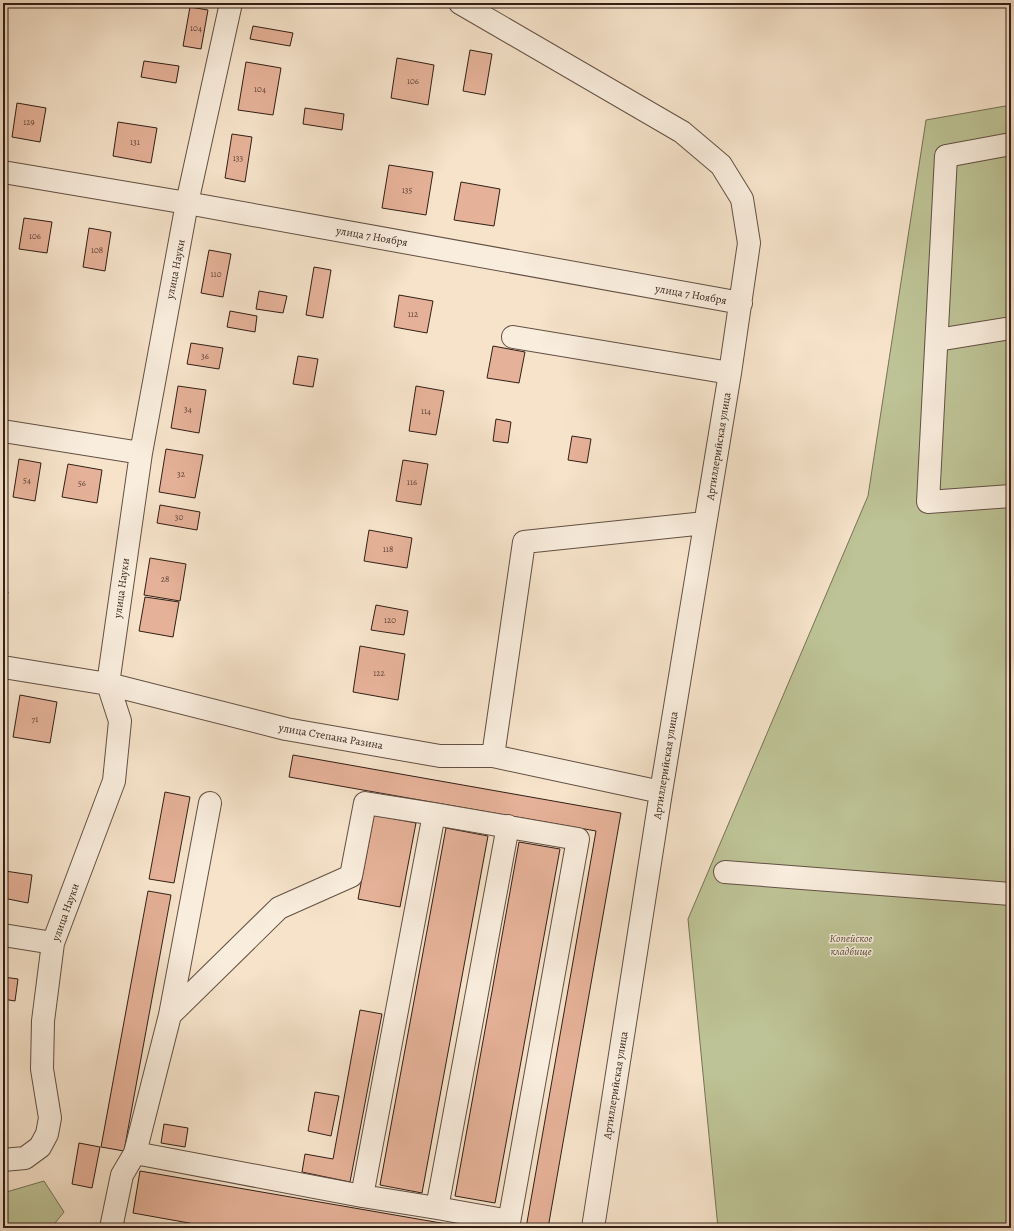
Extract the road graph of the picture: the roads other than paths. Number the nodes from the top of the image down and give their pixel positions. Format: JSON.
{"nodes":[{"id":1,"x":231,"y":3,"type":"edge"},
{"id":2,"x":460,"y":3,"type":"edge"},
{"id":3,"x":1011,"y":144,"type":"edge"},
{"id":4,"x":3,"y":172,"type":"edge"},
{"id":5,"x":187,"y":203,"type":"junction"},
{"id":6,"x":741,"y":303,"type":"junction"},
{"id":7,"x":1011,"y":328,"type":"edge"},
{"id":8,"x":513,"y":337,"type":"dead end"},
{"id":9,"x":937,"y":340,"type":"junction"},
{"id":10,"x":730,"y":373,"type":"junction"},
{"id":11,"x":3,"y":431,"type":"edge"},
{"id":12,"x":141,"y":453,"type":"junction"},
{"id":13,"x":1011,"y":496,"type":"edge"},
{"id":14,"x":705,"y":523,"type":"junction"},
{"id":15,"x":3,"y":667,"type":"edge"},
{"id":16,"x":108,"y":684,"type":"junction"},
{"id":17,"x":493,"y":756,"type":"junction"},
{"id":18,"x":661,"y":792,"type":"junction"},
{"id":19,"x":210,"y":803,"type":"dead end"},
{"id":20,"x":434,"y":814,"type":"junction"},
{"id":21,"x":508,"y":826,"type":"junction"},
{"id":22,"x":725,"y":872,"type":"dead end"},
{"id":23,"x":1011,"y":894,"type":"edge"},
{"id":24,"x":3,"y":935,"type":"edge"},
{"id":25,"x":53,"y":943,"type":"junction"},
{"id":26,"x":170,"y":1015,"type":"junction"},
{"id":27,"x":135,"y":1153,"type":"junction"},
{"id":28,"x":3,"y":1160,"type":"edge"},
{"id":29,"x":362,"y":1196,"type":"junction"},
{"id":30,"x":437,"y":1208,"type":"junction"},
{"id":31,"x":509,"y":1224,"type":"edge"},
{"id":32,"x":112,"y":1228,"type":"edge"},
{"id":33,"x":593,"y":1228,"type":"edge"}],
"edges":[{"from":1,"to":5,"type":"street","name":"улица Науки"},
{"from":2,"to":6,"type":"street","name":"Артиллерийская улица"},
{"from":3,"to":9,"type":"street"},
{"from":4,"to":5,"type":"street","name":"улица 7 Ноября"},
{"from":5,"to":6,"type":"street","name":"улица 7 Ноября"},
{"from":5,"to":12,"type":"street","name":"улица Науки"},
{"from":6,"to":10,"type":"street","name":"Артиллерийская улица"},
{"from":7,"to":9,"type":"street"},
{"from":8,"to":10,"type":"street"},
{"from":9,"to":13,"type":"street"},
{"from":10,"to":14,"type":"street","name":"Артиллерийская улица"},
{"from":11,"to":12,"type":"street"},
{"from":12,"to":16,"type":"street","name":"улица Науки"},
{"from":14,"to":17,"type":"street"},
{"from":14,"to":18,"type":"street","name":"Артиллерийская улица"},
{"from":15,"to":16,"type":"street","name":"улица Степана Разина"},
{"from":16,"to":17,"type":"street","name":"улица Степана Разина"},
{"from":16,"to":25,"type":"street","name":"улица Науки"},
{"from":17,"to":18,"type":"street","name":"улица Степана Разина"},
{"from":18,"to":33,"type":"street","name":"Артиллерийская улица"},
{"from":19,"to":26,"type":"street"},
{"from":20,"to":21,"type":"street"},
{"from":20,"to":26,"type":"street"},
{"from":20,"to":29,"type":"street"},
{"from":21,"to":30,"type":"street"},
{"from":21,"to":31,"type":"street"},
{"from":22,"to":23,"type":"street"},
{"from":24,"to":25,"type":"street"},
{"from":25,"to":28,"type":"street","name":"улица Науки"},
{"from":26,"to":27,"type":"street"},
{"from":27,"to":29,"type":"street"},
{"from":27,"to":32,"type":"street"},
{"from":29,"to":30,"type":"street"},
{"from":30,"to":31,"type":"street"}]}
